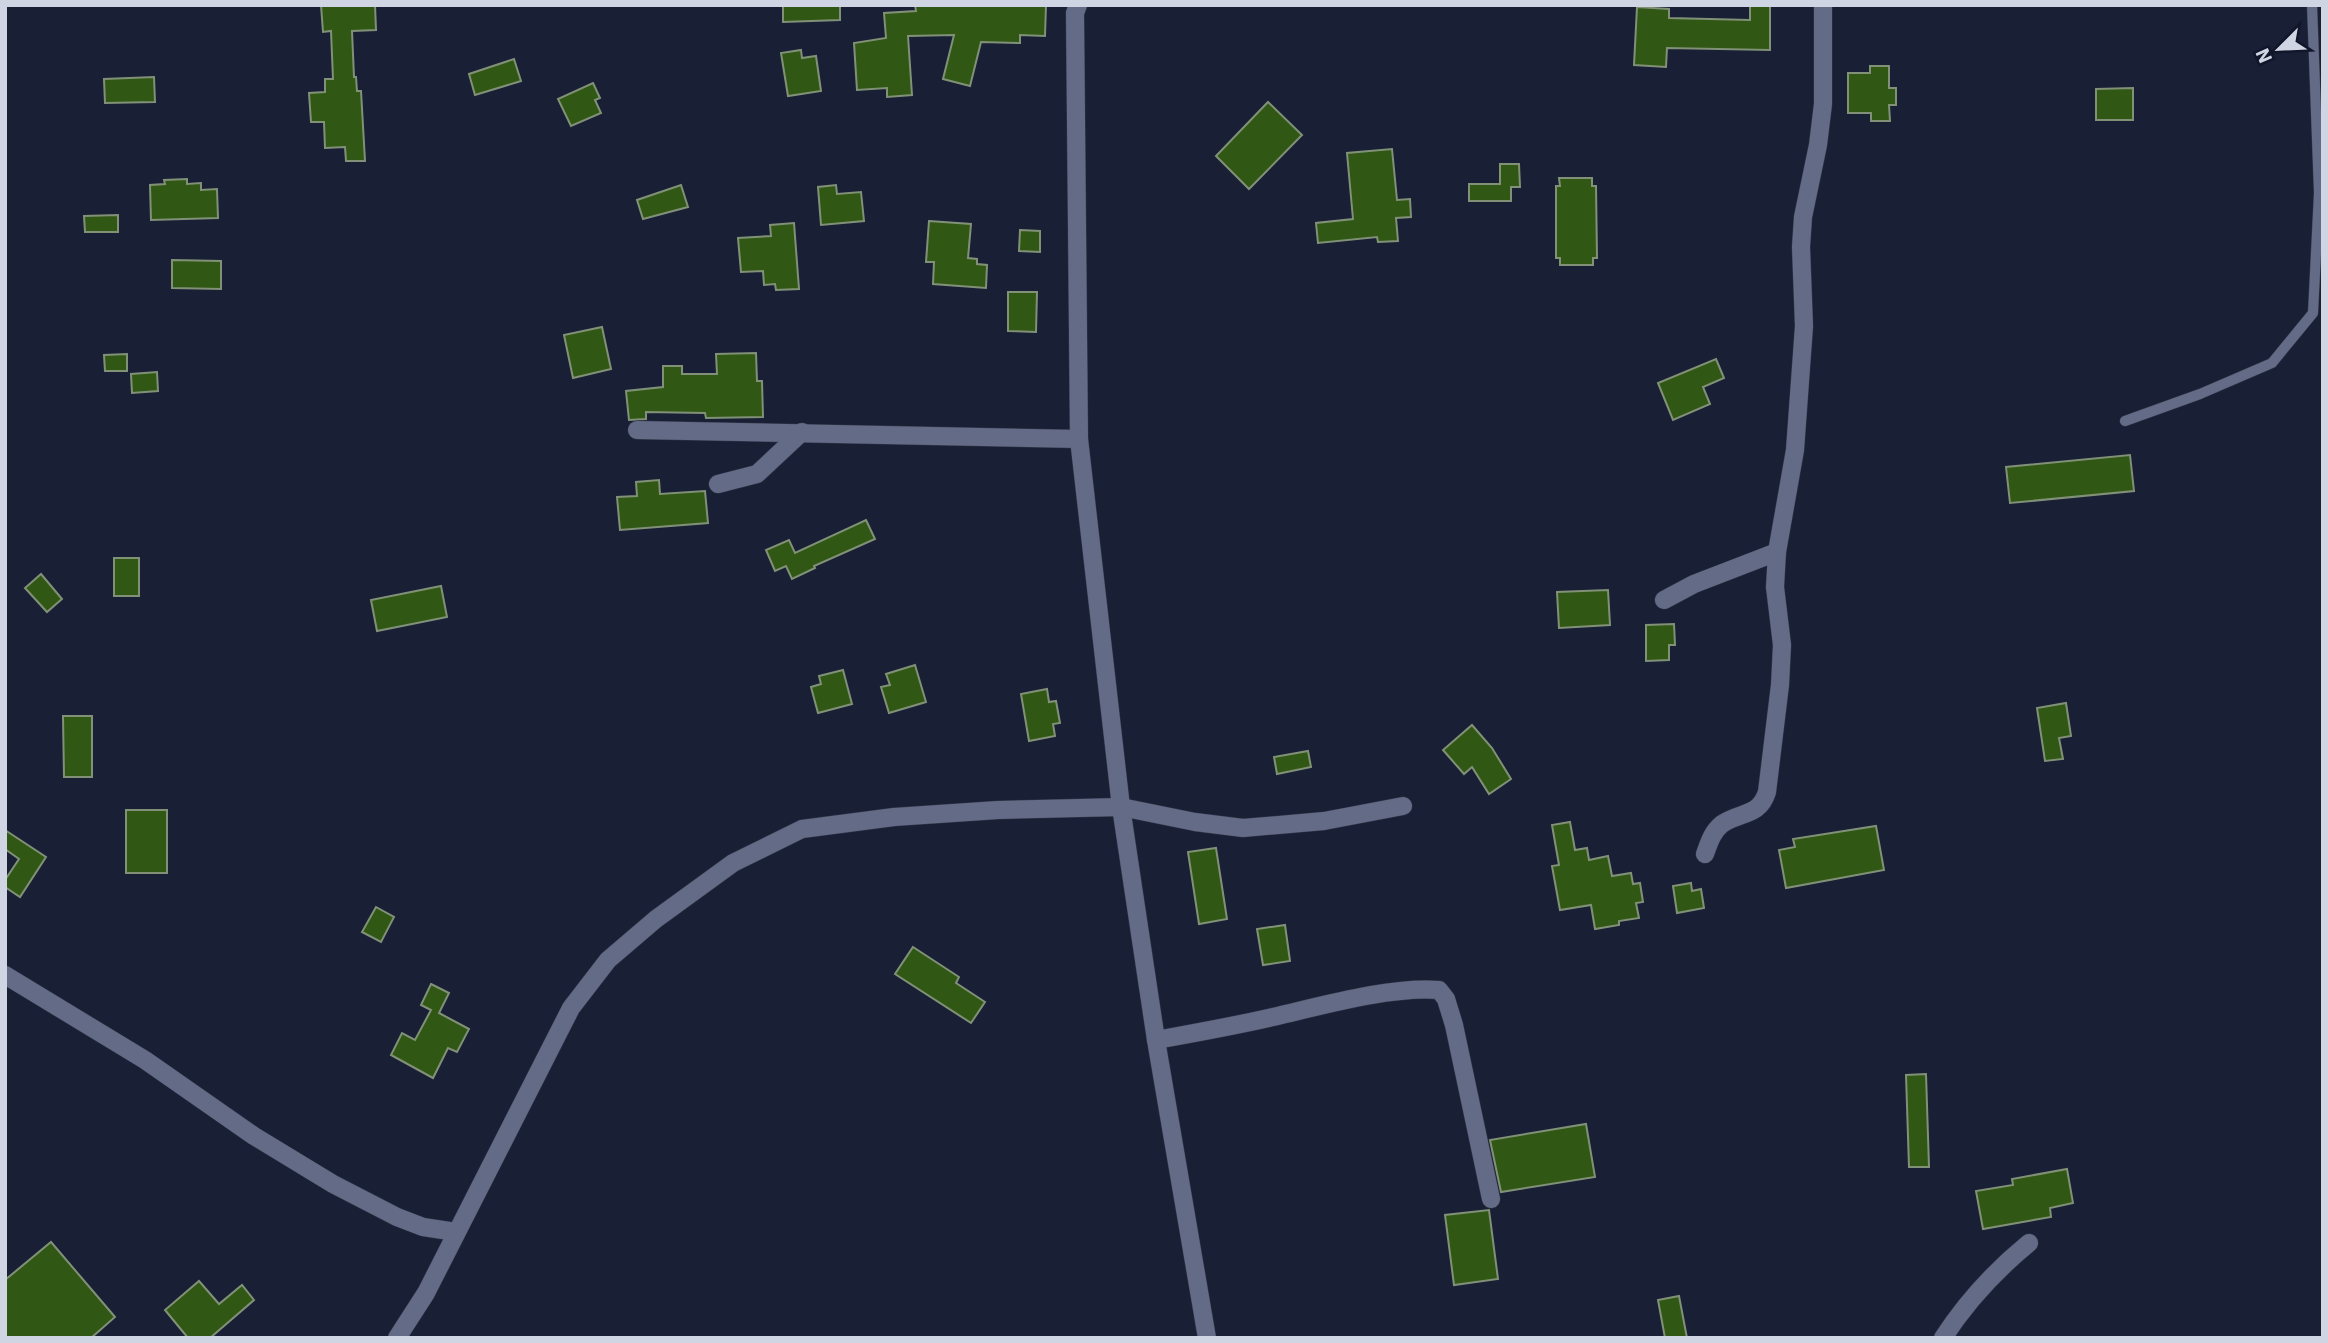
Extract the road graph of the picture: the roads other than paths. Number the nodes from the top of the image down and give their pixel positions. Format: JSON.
{"nodes":[{"id":1,"x":1078,"y":5,"type":"edge"},
{"id":2,"x":1824,"y":5,"type":"edge"},
{"id":3,"x":2312,"y":5,"type":"edge"},
{"id":4,"x":2125,"y":421,"type":"dead end"},
{"id":5,"x":638,"y":430,"type":"dead end"},
{"id":6,"x":802,"y":432,"type":"junction"},
{"id":7,"x":1079,"y":439,"type":"junction"},
{"id":8,"x":718,"y":484,"type":"dead end"},
{"id":9,"x":1777,"y":552,"type":"junction"},
{"id":10,"x":1664,"y":600,"type":"dead end"},
{"id":11,"x":1403,"y":806,"type":"dead end"},
{"id":12,"x":1121,"y":807,"type":"junction"},
{"id":13,"x":1705,"y":854,"type":"dead end"},
{"id":14,"x":5,"y":975,"type":"edge"},
{"id":15,"x":1156,"y":1040,"type":"junction"},
{"id":16,"x":1491,"y":1199,"type":"dead end"},
{"id":17,"x":456,"y":1232,"type":"junction"},
{"id":18,"x":2029,"y":1243,"type":"dead end"},
{"id":19,"x":397,"y":1338,"type":"edge"},
{"id":20,"x":1207,"y":1338,"type":"edge"},
{"id":21,"x":1944,"y":1338,"type":"edge"}],
"edges":[{"from":1,"to":7,"type":"street"},
{"from":2,"to":9,"type":"street"},
{"from":3,"to":4,"type":"lane"},
{"from":5,"to":6,"type":"street"},
{"from":6,"to":7,"type":"street"},
{"from":6,"to":8,"type":"street"},
{"from":7,"to":12,"type":"street"},
{"from":9,"to":10,"type":"street"},
{"from":9,"to":13,"type":"street"},
{"from":11,"to":12,"type":"street"},
{"from":12,"to":15,"type":"street"},
{"from":12,"to":17,"type":"street"},
{"from":14,"to":17,"type":"street"},
{"from":15,"to":16,"type":"street"},
{"from":15,"to":20,"type":"street"},
{"from":17,"to":19,"type":"street"},
{"from":18,"to":21,"type":"street"}]}
